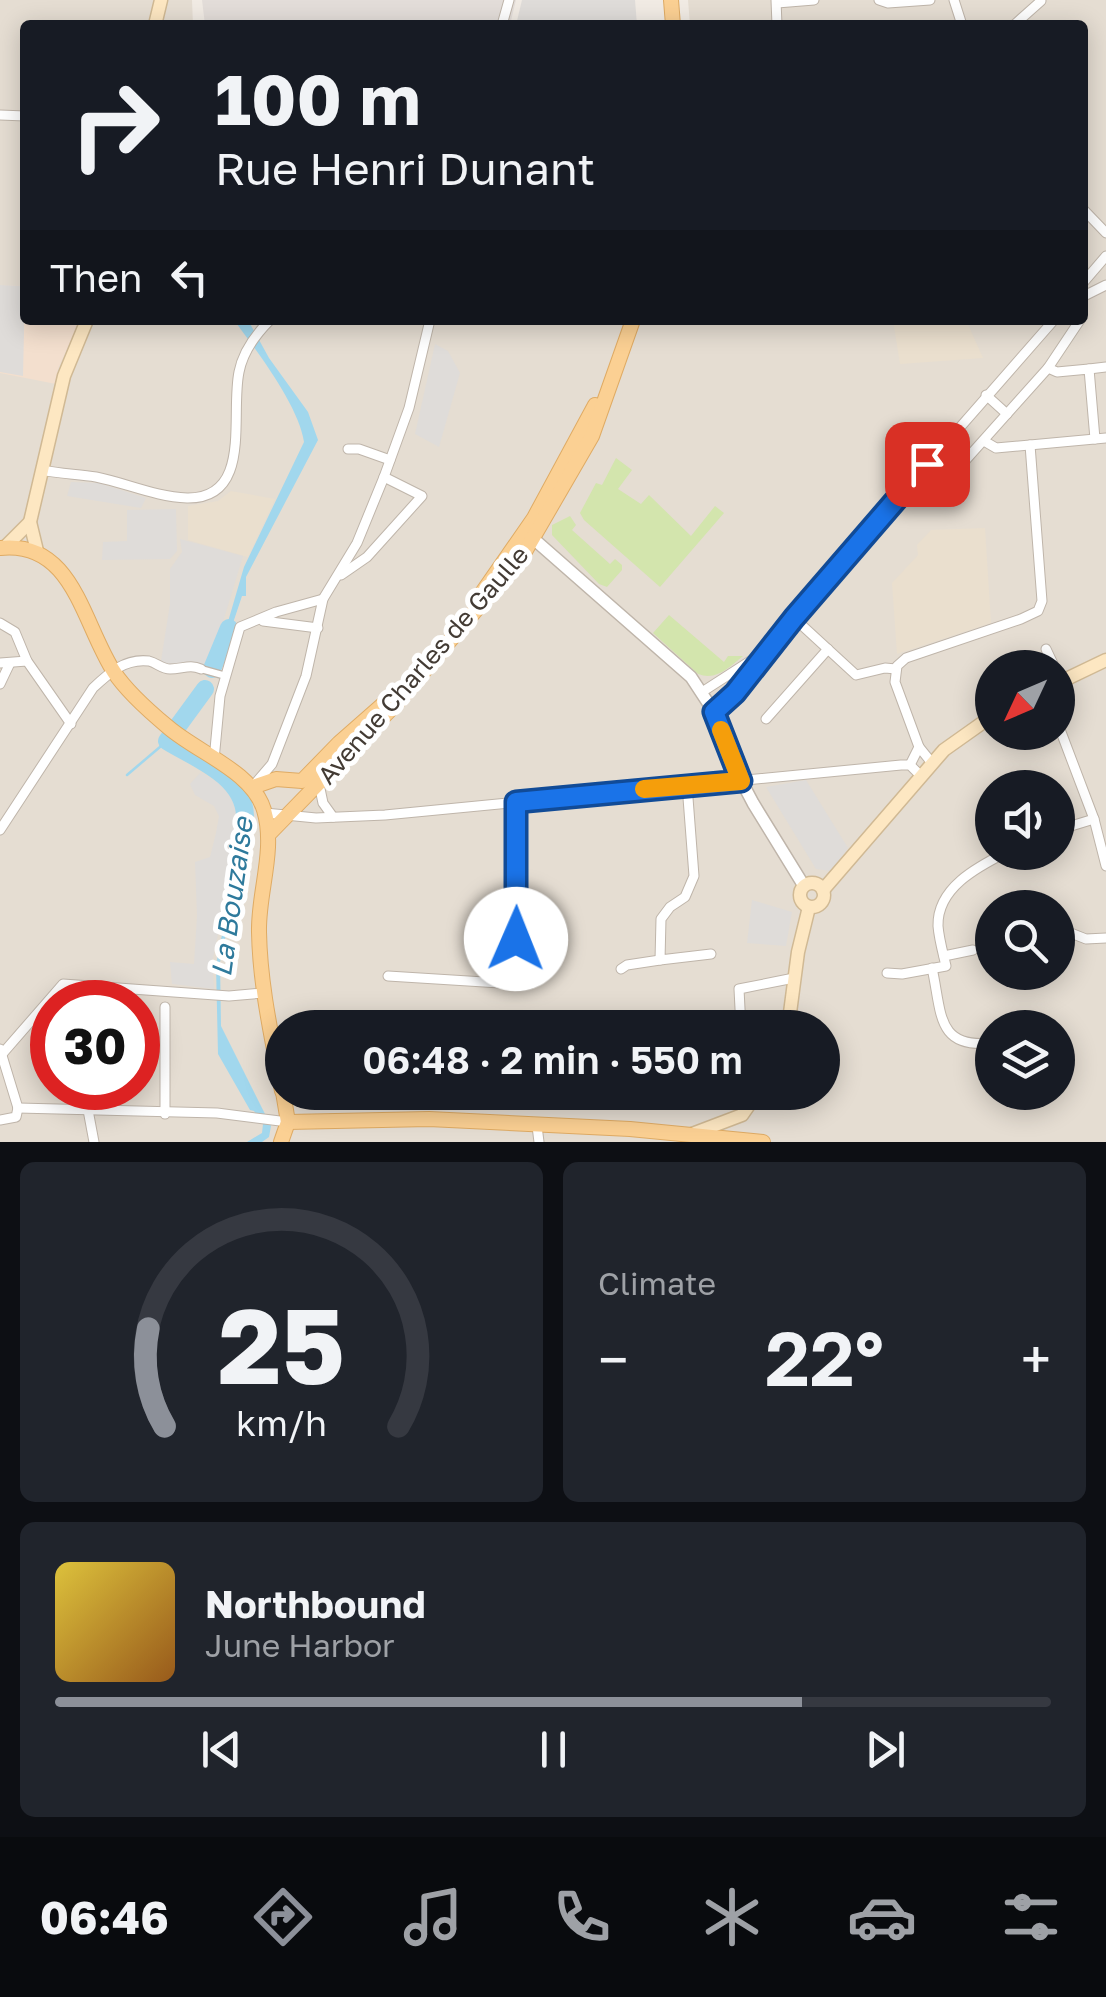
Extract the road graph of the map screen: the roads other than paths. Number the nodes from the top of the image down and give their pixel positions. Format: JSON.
{"nodes":[{"id":1,"x":814,"y":0,"type":"edge"},
{"id":2,"x":879,"y":0,"type":"edge"},
{"id":3,"x":930,"y":0,"type":"edge"},
{"id":4,"x":1040,"y":0,"type":"edge"},
{"id":5,"x":777,"y":2,"type":"edge"},
{"id":6,"x":1019,"y":20,"type":"edge"},
{"id":7,"x":1088,"y":214,"type":"edge"},
{"id":8,"x":1106,"y":233,"type":"edge"},
{"id":9,"x":1106,"y":256,"type":"edge"},
{"id":10,"x":1088,"y":277,"type":"edge"},
{"id":11,"x":85,"y":325,"type":"edge"},
{"id":12,"x":265,"y":325,"type":"edge"},
{"id":13,"x":429,"y":325,"type":"edge"},
{"id":14,"x":628,"y":325,"type":"edge"},
{"id":15,"x":1049,"y":325,"type":"edge"},
{"id":16,"x":1077,"y":325,"type":"edge"},
{"id":17,"x":1048,"y":368,"type":"junction"},
{"id":18,"x":1089,"y":368,"type":"junction"},
{"id":19,"x":1106,"y":368,"type":"edge"},
{"id":20,"x":986,"y":395,"type":"junction"},
{"id":21,"x":1007,"y":414,"type":"junction"},
{"id":22,"x":1100,"y":438,"type":"edge"},
{"id":23,"x":984,"y":441,"type":"junction"},
{"id":24,"x":1030,"y":445,"type":"junction"},
{"id":25,"x":348,"y":449,"type":"dead end"},
{"id":26,"x":390,"y":460,"type":"junction"},
{"id":27,"x":42,"y":470,"type":"junction"},
{"id":28,"x":384,"y":477,"type":"junction"},
{"id":29,"x":907,"y":488,"type":"junction"},
{"id":30,"x":30,"y":522,"type":"junction"},
{"id":31,"x":530,"y":536,"type":"junction"},
{"id":32,"x":2,"y":548,"type":"edge"},
{"id":33,"x":37,"y":550,"type":"junction"},
{"id":34,"x":340,"y":575,"type":"junction"},
{"id":35,"x":323,"y":599,"type":"junction"},
{"id":36,"x":794,"y":618,"type":"junction"},
{"id":37,"x":260,"y":620,"type":"junction"},
{"id":38,"x":0,"y":624,"type":"edge"},
{"id":39,"x":318,"y":628,"type":"junction"},
{"id":40,"x":828,"y":649,"type":"junction"},
{"id":41,"x":767,"y":650,"type":"junction"},
{"id":42,"x":1106,"y":660,"type":"edge"},
{"id":43,"x":27,"y":661,"type":"junction"},
{"id":44,"x":5,"y":663,"type":"edge"},
{"id":45,"x":201,"y":668,"type":"joint"},
{"id":46,"x":896,"y":669,"type":"junction"},
{"id":47,"x":1075,"y":670,"type":"edge"},
{"id":48,"x":116,"y":674,"type":"junction"},
{"id":49,"x":226,"y":676,"type":"junction"},
{"id":50,"x":0,"y":684,"type":"edge"},
{"id":51,"x":702,"y":692,"type":"junction"},
{"id":52,"x":714,"y":712,"type":"junction"},
{"id":53,"x":766,"y":719,"type":"dead end"},
{"id":54,"x":71,"y":724,"type":"junction"},
{"id":55,"x":975,"y":727,"type":"edge"},
{"id":56,"x":919,"y":747,"type":"junction"},
{"id":57,"x":1068,"y":750,"type":"edge"},
{"id":58,"x":214,"y":760,"type":"junction"},
{"id":59,"x":932,"y":764,"type":"junction"},
{"id":60,"x":910,"y":765,"type":"junction"},
{"id":61,"x":921,"y":776,"type":"junction"},
{"id":62,"x":315,"y":779,"type":"junction"},
{"id":63,"x":741,"y":781,"type":"junction"},
{"id":64,"x":687,"y":785,"type":"junction"},
{"id":65,"x":253,"y":787,"type":"junction"},
{"id":66,"x":304,"y":799,"type":"junction"},
{"id":67,"x":516,"y":802,"type":"junction"},
{"id":68,"x":264,"y":813,"type":"junction"},
{"id":69,"x":288,"y":817,"type":"junction"},
{"id":70,"x":333,"y":817,"type":"junction"},
{"id":71,"x":308,"y":818,"type":"junction"},
{"id":72,"x":1094,"y":819,"type":"junction"},
{"id":73,"x":1075,"y":825,"type":"edge"},
{"id":74,"x":1,"y":832,"type":"edge"},
{"id":75,"x":269,"y":834,"type":"junction"},
{"id":76,"x":1104,"y":844,"type":"edge"},
{"id":77,"x":1106,"y":866,"type":"edge"},
{"id":78,"x":978,"y":870,"type":"edge"},
{"id":79,"x":804,"y":886,"type":"junction"},
{"id":80,"x":823,"y":890,"type":"junction"},
{"id":81,"x":809,"y":907,"type":"junction"},
{"id":82,"x":1075,"y":934,"type":"edge"},
{"id":83,"x":1106,"y":938,"type":"edge"},
{"id":84,"x":973,"y":950,"type":"dead end"},
{"id":85,"x":711,"y":954,"type":"dead end"},
{"id":86,"x":944,"y":956,"type":"junction"},
{"id":87,"x":660,"y":960,"type":"junction"},
{"id":88,"x":932,"y":968,"type":"junction"},
{"id":89,"x":621,"y":969,"type":"dead end"},
{"id":90,"x":888,"y":973,"type":"dead end"},
{"id":91,"x":388,"y":976,"type":"dead end"},
{"id":92,"x":794,"y":978,"type":"junction"},
{"id":93,"x":262,"y":994,"type":"junction"},
{"id":94,"x":164,"y":1006,"type":"dead end"},
{"id":95,"x":265,"y":1010,"type":"edge"},
{"id":96,"x":740,"y":1010,"type":"edge"},
{"id":97,"x":790,"y":1010,"type":"edge"},
{"id":98,"x":975,"y":1044,"type":"edge"},
{"id":99,"x":2,"y":1050,"type":"edge"},
{"id":100,"x":18,"y":1108,"type":"junction"},
{"id":101,"x":30,"y":1108,"type":"edge"},
{"id":102,"x":88,"y":1110,"type":"joint"},
{"id":103,"x":286,"y":1110,"type":"edge"},
{"id":104,"x":745,"y":1110,"type":"edge"},
{"id":105,"x":165,"y":1114,"type":"junction"},
{"id":106,"x":742,"y":1115,"type":"junction"},
{"id":107,"x":0,"y":1120,"type":"edge"},
{"id":108,"x":288,"y":1122,"type":"junction"},
{"id":109,"x":538,"y":1126,"type":"junction"},
{"id":110,"x":692,"y":1134,"type":"junction"},
{"id":111,"x":740,"y":1140,"type":"edge"},
{"id":112,"x":94,"y":1142,"type":"edge"},
{"id":113,"x":281,"y":1142,"type":"edge"},
{"id":114,"x":538,"y":1142,"type":"edge"},
{"id":115,"x":763,"y":1142,"type":"edge"}],
"edges":[{"from":1,"to":5,"type":"street"},
{"from":2,"to":3,"type":"street"},
{"from":4,"to":6,"type":"street"},
{"from":7,"to":8,"type":"street"},
{"from":9,"to":10,"type":"street"},
{"from":11,"to":27,"type":"main road"},
{"from":12,"to":27,"type":"street"},
{"from":13,"to":26,"type":"street"},
{"from":14,"to":31,"type":"main road","name":"Avenue Charles de Gaulle"},
{"from":15,"to":20,"type":"street"},
{"from":16,"to":17,"type":"street"},
{"from":17,"to":18,"type":"street"},
{"from":17,"to":21,"type":"street"},
{"from":18,"to":19,"type":"street"},
{"from":18,"to":22,"type":"street"},
{"from":20,"to":21,"type":"street"},
{"from":20,"to":29,"type":"street"},
{"from":21,"to":23,"type":"street"},
{"from":22,"to":24,"type":"street"},
{"from":23,"to":24,"type":"street"},
{"from":23,"to":29,"type":"street"},
{"from":24,"to":46,"type":"street"},
{"from":25,"to":26,"type":"street"},
{"from":26,"to":28,"type":"street"},
{"from":27,"to":30,"type":"main road"},
{"from":28,"to":34,"type":"street"},
{"from":28,"to":34,"type":"street"},
{"from":29,"to":36,"type":"street"},
{"from":30,"to":32,"type":"main road"},
{"from":30,"to":33,"type":"main road"},
{"from":31,"to":51,"type":"street"},
{"from":31,"to":62,"type":"main road","name":"Avenue Charles de Gaulle"},
{"from":31,"to":62,"type":"main road","name":"Avenue Charles de Gaulle"},
{"from":32,"to":33,"type":"main road"},
{"from":33,"to":48,"type":"main road"},
{"from":34,"to":35,"type":"street"},
{"from":35,"to":37,"type":"street"},
{"from":35,"to":39,"type":"street"},
{"from":36,"to":40,"type":"street"},
{"from":36,"to":41,"type":"street"},
{"from":37,"to":39,"type":"street"},
{"from":37,"to":49,"type":"street"},
{"from":38,"to":43,"type":"street"},
{"from":39,"to":65,"type":"street"},
{"from":40,"to":46,"type":"street"},
{"from":40,"to":53,"type":"street"},
{"from":41,"to":51,"type":"street"},
{"from":41,"to":52,"type":"street"},
{"from":42,"to":47,"type":"main road"},
{"from":43,"to":44,"type":"street"},
{"from":43,"to":54,"type":"street"},
{"from":44,"to":50,"type":"street"},
{"from":45,"to":48,"type":"street"},
{"from":45,"to":49,"type":"street"},
{"from":46,"to":56,"type":"street"},
{"from":48,"to":54,"type":"street"},
{"from":48,"to":58,"type":"main road"},
{"from":49,"to":58,"type":"street"},
{"from":51,"to":52,"type":"street"},
{"from":52,"to":63,"type":"street"},
{"from":54,"to":74,"type":"street"},
{"from":55,"to":59,"type":"main road"},
{"from":56,"to":59,"type":"street"},
{"from":56,"to":60,"type":"street"},
{"from":57,"to":72,"type":"street"},
{"from":58,"to":65,"type":"main road"},
{"from":59,"to":61,"type":"main road"},
{"from":60,"to":61,"type":"street"},
{"from":60,"to":63,"type":"street"},
{"from":61,"to":80,"type":"main road"},
{"from":62,"to":65,"type":"main road"},
{"from":62,"to":66,"type":"main road","name":"Avenue Charles de Gaulle"},
{"from":62,"to":70,"type":"street"},
{"from":63,"to":64,"type":"street"},
{"from":63,"to":79,"type":"street"},
{"from":64,"to":67,"type":"street"},
{"from":64,"to":87,"type":"street"},
{"from":65,"to":68,"type":"main road"},
{"from":66,"to":69,"type":"main road","name":"Avenue Charles de Gaulle"},
{"from":66,"to":71,"type":"street"},
{"from":67,"to":70,"type":"street"},
{"from":67,"to":91,"type":"street"},
{"from":68,"to":69,"type":"street"},
{"from":68,"to":75,"type":"main road"},
{"from":69,"to":71,"type":"street"},
{"from":69,"to":75,"type":"main road","name":"Avenue Charles de Gaulle"},
{"from":70,"to":71,"type":"street"},
{"from":72,"to":73,"type":"street"},
{"from":72,"to":76,"type":"street"},
{"from":75,"to":93,"type":"main road"},
{"from":76,"to":77,"type":"street"},
{"from":78,"to":86,"type":"street"},
{"from":79,"to":80,"type":"main road"},
{"from":79,"to":81,"type":"main road"},
{"from":80,"to":81,"type":"main road"},
{"from":81,"to":92,"type":"main road"},
{"from":82,"to":83,"type":"street"},
{"from":84,"to":86,"type":"street"},
{"from":85,"to":87,"type":"street"},
{"from":86,"to":88,"type":"street"},
{"from":87,"to":89,"type":"street"},
{"from":88,"to":90,"type":"street"},
{"from":88,"to":98,"type":"street"},
{"from":92,"to":96,"type":"street"},
{"from":92,"to":97,"type":"main road"},
{"from":93,"to":95,"type":"main road"},
{"from":93,"to":99,"type":"street"},
{"from":94,"to":105,"type":"street"},
{"from":99,"to":100,"type":"street"},
{"from":100,"to":101,"type":"street"},
{"from":100,"to":107,"type":"street"},
{"from":102,"to":105,"type":"street"},
{"from":102,"to":112,"type":"street"},
{"from":103,"to":108,"type":"main road"},
{"from":104,"to":106,"type":"main road"},
{"from":105,"to":108,"type":"street"},
{"from":106,"to":110,"type":"main road"},
{"from":106,"to":111,"type":"main road"},
{"from":108,"to":109,"type":"main road"},
{"from":108,"to":113,"type":"main road"},
{"from":109,"to":110,"type":"main road"},
{"from":109,"to":114,"type":"street"},
{"from":110,"to":111,"type":"main road"},
{"from":111,"to":115,"type":"main road"}]}
